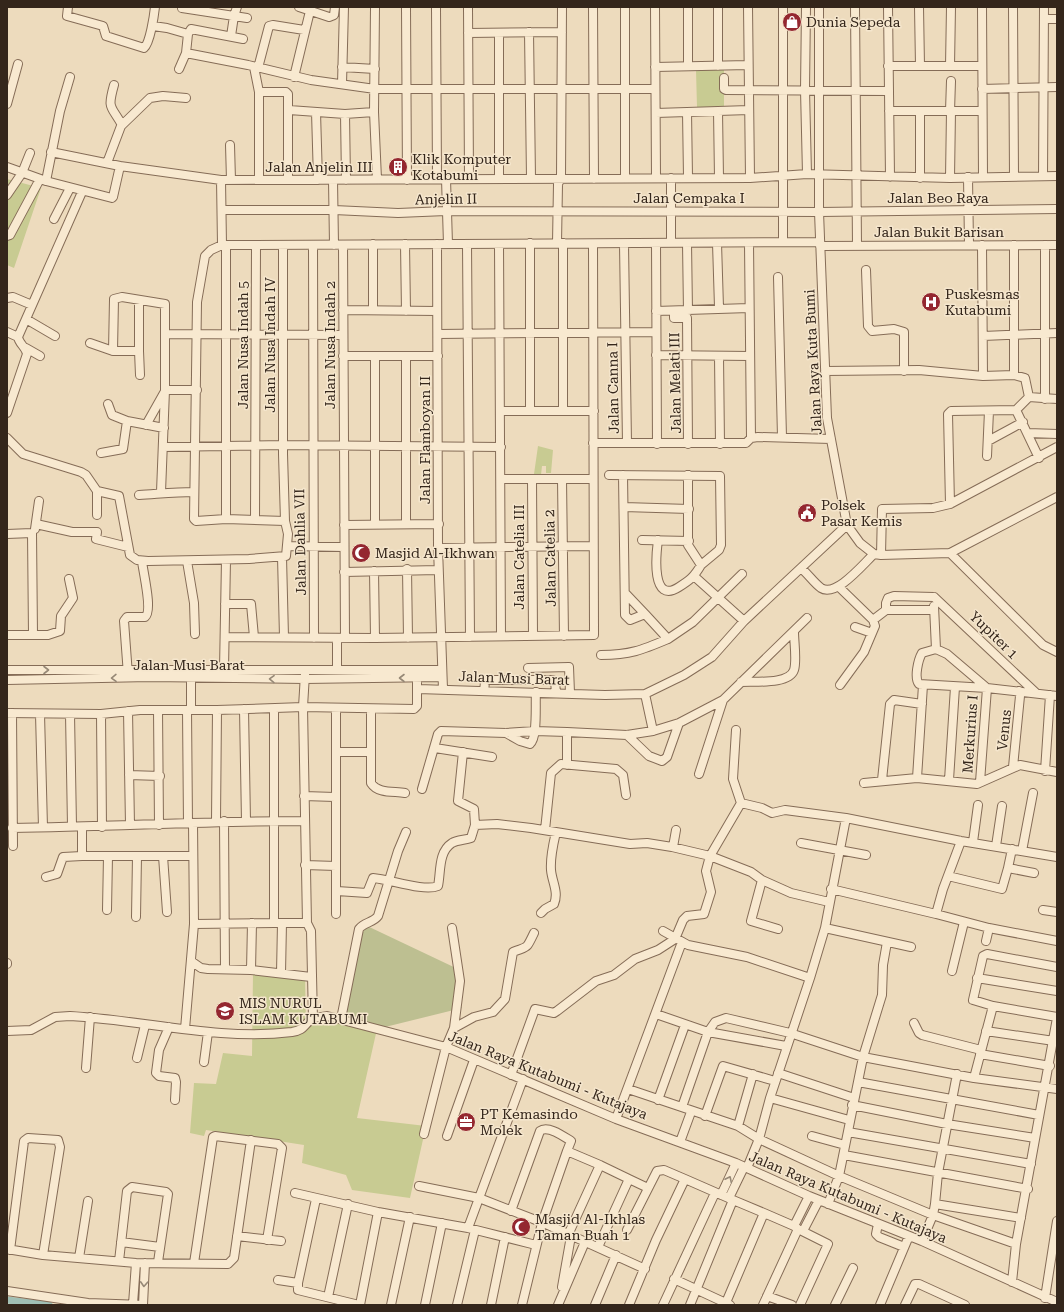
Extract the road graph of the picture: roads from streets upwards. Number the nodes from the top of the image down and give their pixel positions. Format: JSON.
{"nodes":[{"id":1,"x":68,"y":7,"type":"edge"},
{"id":2,"x":155,"y":7,"type":"edge"},
{"id":3,"x":237,"y":7,"type":"edge"},
{"id":4,"x":299,"y":7,"type":"edge"},
{"id":5,"x":335,"y":7,"type":"edge"},
{"id":6,"x":344,"y":7,"type":"edge"},
{"id":7,"x":375,"y":7,"type":"edge"},
{"id":8,"x":406,"y":7,"type":"edge"},
{"id":9,"x":436,"y":7,"type":"edge"},
{"id":10,"x":468,"y":7,"type":"edge"},
{"id":11,"x":562,"y":7,"type":"edge"},
{"id":12,"x":593,"y":7,"type":"edge"},
{"id":13,"x":625,"y":7,"type":"edge"},
{"id":14,"x":654,"y":7,"type":"edge"},
{"id":15,"x":688,"y":7,"type":"edge"},
{"id":16,"x":718,"y":7,"type":"edge"},
{"id":17,"x":748,"y":7,"type":"edge"},
{"id":18,"x":783,"y":7,"type":"edge"},
{"id":19,"x":806,"y":7,"type":"edge"},
{"id":20,"x":819,"y":7,"type":"edge"},
{"id":21,"x":855,"y":7,"type":"edge"},
{"id":22,"x":888,"y":7,"type":"edge"},
{"id":23,"x":919,"y":7,"type":"edge"},
{"id":24,"x":951,"y":7,"type":"edge"},
{"id":25,"x":982,"y":7,"type":"edge"},
{"id":26,"x":1013,"y":7,"type":"edge"},
{"id":27,"x":1044,"y":7,"type":"edge"},
{"id":28,"x":182,"y":8,"type":"edge"},
{"id":29,"x":310,"y":11,"type":"junction"},
{"id":30,"x":234,"y":16,"type":"junction"},
{"id":31,"x":246,"y":18,"type":"dead end"},
{"id":32,"x":1044,"y":19,"type":"junction"},
{"id":33,"x":1057,"y":19,"type":"edge"},
{"id":34,"x":153,"y":26,"type":"junction"},
{"id":35,"x":304,"y":30,"type":"junction"},
{"id":36,"x":529,"y":32,"type":"junction"},
{"id":37,"x":562,"y":32,"type":"junction"},
{"id":38,"x":468,"y":33,"type":"junction"},
{"id":39,"x":498,"y":33,"type":"junction"},
{"id":40,"x":188,"y":34,"type":"junction"},
{"id":41,"x":232,"y":36,"type":"junction"},
{"id":42,"x":243,"y":39,"type":"dead end"},
{"id":43,"x":186,"y":53,"type":"junction"},
{"id":44,"x":18,"y":64,"type":"dead end"},
{"id":45,"x":748,"y":65,"type":"junction"},
{"id":46,"x":688,"y":66,"type":"junction"},
{"id":47,"x":718,"y":66,"type":"junction"},
{"id":48,"x":888,"y":66,"type":"junction"},
{"id":49,"x":920,"y":66,"type":"junction"},
{"id":50,"x":950,"y":66,"type":"junction"},
{"id":51,"x":982,"y":66,"type":"junction"},
{"id":52,"x":256,"y":67,"type":"junction"},
{"id":53,"x":342,"y":67,"type":"junction"},
{"id":54,"x":655,"y":67,"type":"junction"},
{"id":55,"x":178,"y":69,"type":"dead end"},
{"id":56,"x":375,"y":69,"type":"junction"},
{"id":57,"x":70,"y":76,"type":"dead end"},
{"id":58,"x":294,"y":77,"type":"junction"},
{"id":59,"x":724,"y":78,"type":"dead end"},
{"id":60,"x":951,"y":81,"type":"dead end"},
{"id":61,"x":342,"y":84,"type":"junction"},
{"id":62,"x":114,"y":85,"type":"dead end"},
{"id":63,"x":1044,"y":87,"type":"junction"},
{"id":64,"x":1057,"y":87,"type":"edge"},
{"id":65,"x":530,"y":88,"type":"junction"},
{"id":66,"x":655,"y":88,"type":"junction"},
{"id":67,"x":982,"y":88,"type":"junction"},
{"id":68,"x":1013,"y":88,"type":"junction"},
{"id":69,"x":406,"y":89,"type":"junction"},
{"id":70,"x":436,"y":89,"type":"junction"},
{"id":71,"x":468,"y":89,"type":"junction"},
{"id":72,"x":499,"y":89,"type":"junction"},
{"id":73,"x":562,"y":89,"type":"junction"},
{"id":74,"x":594,"y":89,"type":"junction"},
{"id":75,"x":625,"y":89,"type":"junction"},
{"id":76,"x":375,"y":90,"type":"junction"},
{"id":77,"x":805,"y":90,"type":"junction"},
{"id":78,"x":819,"y":90,"type":"junction"},
{"id":79,"x":749,"y":91,"type":"junction"},
{"id":80,"x":783,"y":91,"type":"junction"},
{"id":81,"x":856,"y":91,"type":"junction"},
{"id":82,"x":889,"y":91,"type":"junction"},
{"id":83,"x":259,"y":92,"type":"junction"},
{"id":84,"x":186,"y":98,"type":"dead end"},
{"id":85,"x":7,"y":104,"type":"edge"},
{"id":86,"x":289,"y":110,"type":"junction"},
{"id":87,"x":749,"y":110,"type":"junction"},
{"id":88,"x":718,"y":111,"type":"junction"},
{"id":89,"x":889,"y":111,"type":"junction"},
{"id":90,"x":920,"y":111,"type":"junction"},
{"id":91,"x":950,"y":111,"type":"junction"},
{"id":92,"x":982,"y":111,"type":"junction"},
{"id":93,"x":316,"y":112,"type":"junction"},
{"id":94,"x":374,"y":112,"type":"junction"},
{"id":95,"x":687,"y":112,"type":"junction"},
{"id":96,"x":656,"y":113,"type":"junction"},
{"id":97,"x":345,"y":114,"type":"junction"},
{"id":98,"x":122,"y":125,"type":"junction"},
{"id":99,"x":230,"y":145,"type":"dead end"},
{"id":100,"x":51,"y":152,"type":"junction"},
{"id":101,"x":30,"y":153,"type":"dead end"},
{"id":102,"x":107,"y":163,"type":"junction"},
{"id":103,"x":120,"y":166,"type":"junction"},
{"id":104,"x":7,"y":167,"type":"edge"},
{"id":105,"x":22,"y":173,"type":"junction"},
{"id":106,"x":807,"y":174,"type":"junction"},
{"id":107,"x":819,"y":174,"type":"junction"},
{"id":108,"x":857,"y":175,"type":"junction"},
{"id":109,"x":784,"y":176,"type":"junction"},
{"id":110,"x":1043,"y":176,"type":"junction"},
{"id":111,"x":1057,"y":176,"type":"edge"},
{"id":112,"x":688,"y":177,"type":"junction"},
{"id":113,"x":890,"y":177,"type":"junction"},
{"id":114,"x":968,"y":177,"type":"junction"},
{"id":115,"x":983,"y":177,"type":"junction"},
{"id":116,"x":1014,"y":177,"type":"junction"},
{"id":117,"x":469,"y":178,"type":"junction"},
{"id":118,"x":499,"y":178,"type":"junction"},
{"id":119,"x":530,"y":178,"type":"junction"},
{"id":120,"x":561,"y":178,"type":"junction"},
{"id":121,"x":625,"y":178,"type":"junction"},
{"id":122,"x":656,"y":178,"type":"junction"},
{"id":123,"x":671,"y":178,"type":"junction"},
{"id":124,"x":719,"y":178,"type":"junction"},
{"id":125,"x":750,"y":178,"type":"junction"},
{"id":126,"x":920,"y":178,"type":"junction"},
{"id":127,"x":950,"y":178,"type":"junction"},
{"id":128,"x":377,"y":179,"type":"junction"},
{"id":129,"x":437,"y":179,"type":"junction"},
{"id":130,"x":446,"y":179,"type":"junction"},
{"id":131,"x":594,"y":179,"type":"junction"},
{"id":132,"x":43,"y":180,"type":"junction"},
{"id":133,"x":221,"y":180,"type":"junction"},
{"id":134,"x":231,"y":180,"type":"junction"},
{"id":135,"x":259,"y":180,"type":"junction"},
{"id":136,"x":288,"y":180,"type":"junction"},
{"id":137,"x":318,"y":180,"type":"junction"},
{"id":138,"x":333,"y":180,"type":"junction"},
{"id":139,"x":346,"y":180,"type":"junction"},
{"id":140,"x":407,"y":180,"type":"junction"},
{"id":141,"x":70,"y":188,"type":"junction"},
{"id":142,"x":82,"y":192,"type":"junction"},
{"id":143,"x":7,"y":195,"type":"edge"},
{"id":144,"x":1057,"y":209,"type":"edge"},
{"id":145,"x":223,"y":210,"type":"junction"},
{"id":146,"x":334,"y":210,"type":"junction"},
{"id":147,"x":671,"y":210,"type":"junction"},
{"id":148,"x":446,"y":211,"type":"junction"},
{"id":149,"x":558,"y":211,"type":"junction"},
{"id":150,"x":856,"y":211,"type":"junction"},
{"id":151,"x":968,"y":211,"type":"junction"},
{"id":152,"x":783,"y":212,"type":"junction"},
{"id":153,"x":819,"y":212,"type":"junction"},
{"id":154,"x":54,"y":219,"type":"dead end"},
{"id":155,"x":7,"y":236,"type":"edge"},
{"id":156,"x":750,"y":242,"type":"junction"},
{"id":157,"x":783,"y":242,"type":"junction"},
{"id":158,"x":560,"y":243,"type":"junction"},
{"id":159,"x":656,"y":243,"type":"junction"},
{"id":160,"x":671,"y":243,"type":"junction"},
{"id":161,"x":687,"y":243,"type":"junction"},
{"id":162,"x":717,"y":243,"type":"junction"},
{"id":163,"x":373,"y":244,"type":"junction"},
{"id":164,"x":405,"y":244,"type":"junction"},
{"id":165,"x":436,"y":244,"type":"junction"},
{"id":166,"x":448,"y":244,"type":"junction"},
{"id":167,"x":468,"y":244,"type":"junction"},
{"id":168,"x":499,"y":244,"type":"junction"},
{"id":169,"x":530,"y":244,"type":"junction"},
{"id":170,"x":593,"y":244,"type":"junction"},
{"id":171,"x":624,"y":244,"type":"junction"},
{"id":172,"x":820,"y":244,"type":"junction"},
{"id":173,"x":224,"y":245,"type":"junction"},
{"id":174,"x":256,"y":245,"type":"junction"},
{"id":175,"x":282,"y":245,"type":"junction"},
{"id":176,"x":313,"y":245,"type":"junction"},
{"id":177,"x":339,"y":245,"type":"junction"},
{"id":178,"x":969,"y":245,"type":"junction"},
{"id":179,"x":982,"y":245,"type":"junction"},
{"id":180,"x":1014,"y":245,"type":"junction"},
{"id":181,"x":1045,"y":245,"type":"junction"},
{"id":182,"x":1057,"y":245,"type":"edge"},
{"id":183,"x":857,"y":246,"type":"junction"},
{"id":184,"x":866,"y":270,"type":"dead end"},
{"id":185,"x":778,"y":277,"type":"dead end"},
{"id":186,"x":7,"y":298,"type":"edge"},
{"id":187,"x":139,"y":300,"type":"junction"},
{"id":188,"x":32,"y":305,"type":"junction"},
{"id":189,"x":719,"y":307,"type":"junction"},
{"id":190,"x":750,"y":308,"type":"junction"},
{"id":191,"x":343,"y":310,"type":"junction"},
{"id":192,"x":373,"y":310,"type":"junction"},
{"id":193,"x":406,"y":311,"type":"junction"},
{"id":194,"x":656,"y":311,"type":"junction"},
{"id":195,"x":674,"y":311,"type":"junction"},
{"id":196,"x":688,"y":311,"type":"junction"},
{"id":197,"x":437,"y":312,"type":"junction"},
{"id":198,"x":26,"y":319,"type":"junction"},
{"id":199,"x":7,"y":332,"type":"edge"},
{"id":200,"x":656,"y":332,"type":"junction"},
{"id":201,"x":563,"y":333,"type":"junction"},
{"id":202,"x":593,"y":333,"type":"junction"},
{"id":203,"x":626,"y":333,"type":"junction"},
{"id":204,"x":1045,"y":333,"type":"junction"},
{"id":205,"x":1057,"y":333,"type":"edge"},
{"id":206,"x":166,"y":334,"type":"junction"},
{"id":207,"x":197,"y":334,"type":"junction"},
{"id":208,"x":227,"y":334,"type":"junction"},
{"id":209,"x":256,"y":334,"type":"junction"},
{"id":210,"x":343,"y":334,"type":"junction"},
{"id":211,"x":438,"y":334,"type":"junction"},
{"id":212,"x":468,"y":334,"type":"junction"},
{"id":213,"x":500,"y":334,"type":"junction"},
{"id":214,"x":530,"y":334,"type":"junction"},
{"id":215,"x":1014,"y":334,"type":"junction"},
{"id":216,"x":283,"y":335,"type":"junction"},
{"id":217,"x":313,"y":335,"type":"junction"},
{"id":218,"x":55,"y":336,"type":"dead end"},
{"id":219,"x":983,"y":336,"type":"junction"},
{"id":220,"x":18,"y":337,"type":"junction"},
{"id":221,"x":90,"y":343,"type":"dead end"},
{"id":222,"x":26,"y":348,"type":"junction"},
{"id":223,"x":113,"y":351,"type":"junction"},
{"id":224,"x":139,"y":352,"type":"junction"},
{"id":225,"x":656,"y":355,"type":"junction"},
{"id":226,"x":688,"y":355,"type":"junction"},
{"id":227,"x":40,"y":356,"type":"dead end"},
{"id":228,"x":344,"y":356,"type":"junction"},
{"id":229,"x":374,"y":356,"type":"junction"},
{"id":230,"x":406,"y":356,"type":"junction"},
{"id":231,"x":438,"y":356,"type":"junction"},
{"id":232,"x":719,"y":356,"type":"junction"},
{"id":233,"x":750,"y":356,"type":"junction"},
{"id":234,"x":825,"y":371,"type":"junction"},
{"id":235,"x":904,"y":371,"type":"junction"},
{"id":236,"x":140,"y":375,"type":"dead end"},
{"id":237,"x":1014,"y":375,"type":"junction"},
{"id":238,"x":983,"y":376,"type":"junction"},
{"id":239,"x":165,"y":390,"type":"junction"},
{"id":240,"x":197,"y":390,"type":"junction"},
{"id":241,"x":1029,"y":398,"type":"junction"},
{"id":242,"x":1045,"y":399,"type":"junction"},
{"id":243,"x":1057,"y":399,"type":"edge"},
{"id":244,"x":8,"y":400,"type":"edge"},
{"id":245,"x":108,"y":404,"type":"dead end"},
{"id":246,"x":1016,"y":410,"type":"junction"},
{"id":247,"x":500,"y":411,"type":"junction"},
{"id":248,"x":530,"y":411,"type":"junction"},
{"id":249,"x":563,"y":411,"type":"junction"},
{"id":250,"x":594,"y":411,"type":"junction"},
{"id":251,"x":989,"y":411,"type":"junction"},
{"id":252,"x":7,"y":413,"type":"edge"},
{"id":253,"x":127,"y":421,"type":"junction"},
{"id":254,"x":1022,"y":422,"type":"junction"},
{"id":255,"x":146,"y":425,"type":"junction"},
{"id":256,"x":164,"y":428,"type":"junction"},
{"id":257,"x":1028,"y":433,"type":"junction"},
{"id":258,"x":1057,"y":434,"type":"edge"},
{"id":259,"x":782,"y":437,"type":"junction"},
{"id":260,"x":7,"y":438,"type":"edge"},
{"id":261,"x":751,"y":438,"type":"junction"},
{"id":262,"x":831,"y":439,"type":"junction"},
{"id":263,"x":988,"y":441,"type":"junction"},
{"id":264,"x":593,"y":443,"type":"junction"},
{"id":265,"x":627,"y":444,"type":"junction"},
{"id":266,"x":657,"y":444,"type":"junction"},
{"id":267,"x":688,"y":444,"type":"junction"},
{"id":268,"x":720,"y":444,"type":"junction"},
{"id":269,"x":284,"y":445,"type":"junction"},
{"id":270,"x":227,"y":446,"type":"junction"},
{"id":271,"x":256,"y":446,"type":"junction"},
{"id":272,"x":344,"y":446,"type":"junction"},
{"id":273,"x":163,"y":447,"type":"junction"},
{"id":274,"x":195,"y":447,"type":"junction"},
{"id":275,"x":314,"y":447,"type":"junction"},
{"id":276,"x":375,"y":447,"type":"junction"},
{"id":277,"x":406,"y":447,"type":"junction"},
{"id":278,"x":438,"y":447,"type":"junction"},
{"id":279,"x":469,"y":447,"type":"junction"},
{"id":280,"x":501,"y":447,"type":"junction"},
{"id":281,"x":1057,"y":447,"type":"edge"},
{"id":282,"x":101,"y":453,"type":"dead end"},
{"id":283,"x":987,"y":456,"type":"dead end"},
{"id":284,"x":1039,"y":458,"type":"junction"},
{"id":285,"x":609,"y":475,"type":"dead end"},
{"id":286,"x":623,"y":475,"type":"junction"},
{"id":287,"x":688,"y":475,"type":"junction"},
{"id":288,"x":501,"y":479,"type":"junction"},
{"id":289,"x":532,"y":479,"type":"junction"},
{"id":290,"x":562,"y":479,"type":"junction"},
{"id":291,"x":593,"y":479,"type":"junction"},
{"id":292,"x":96,"y":490,"type":"junction"},
{"id":293,"x":161,"y":492,"type":"junction"},
{"id":294,"x":194,"y":492,"type":"junction"},
{"id":295,"x":139,"y":495,"type":"dead end"},
{"id":296,"x":1057,"y":497,"type":"edge"},
{"id":297,"x":40,"y":501,"type":"dead end"},
{"id":298,"x":950,"y":504,"type":"junction"},
{"id":299,"x":624,"y":507,"type":"junction"},
{"id":300,"x":689,"y":509,"type":"junction"},
{"id":301,"x":97,"y":515,"type":"dead end"},
{"id":302,"x":226,"y":519,"type":"junction"},
{"id":303,"x":255,"y":520,"type":"junction"},
{"id":304,"x":285,"y":520,"type":"junction"},
{"id":305,"x":36,"y":524,"type":"junction"},
{"id":306,"x":375,"y":524,"type":"junction"},
{"id":307,"x":406,"y":524,"type":"junction"},
{"id":308,"x":439,"y":524,"type":"junction"},
{"id":309,"x":344,"y":525,"type":"junction"},
{"id":310,"x":847,"y":525,"type":"junction"},
{"id":311,"x":32,"y":533,"type":"junction"},
{"id":312,"x":7,"y":534,"type":"edge"},
{"id":313,"x":642,"y":540,"type":"dead end"},
{"id":314,"x":658,"y":540,"type":"junction"},
{"id":315,"x":689,"y":541,"type":"junction"},
{"id":316,"x":128,"y":546,"type":"junction"},
{"id":317,"x":288,"y":546,"type":"junction"},
{"id":318,"x":470,"y":546,"type":"junction"},
{"id":319,"x":593,"y":546,"type":"junction"},
{"id":320,"x":313,"y":547,"type":"junction"},
{"id":321,"x":344,"y":547,"type":"junction"},
{"id":322,"x":501,"y":547,"type":"junction"},
{"id":323,"x":532,"y":547,"type":"junction"},
{"id":324,"x":562,"y":547,"type":"junction"},
{"id":325,"x":438,"y":548,"type":"junction"},
{"id":326,"x":950,"y":553,"type":"junction"},
{"id":327,"x":877,"y":555,"type":"junction"},
{"id":328,"x":282,"y":557,"type":"junction"},
{"id":329,"x":226,"y":560,"type":"junction"},
{"id":330,"x":142,"y":561,"type":"junction"},
{"id":331,"x":187,"y":561,"type":"junction"},
{"id":332,"x":700,"y":566,"type":"junction"},
{"id":333,"x":801,"y":568,"type":"junction"},
{"id":334,"x":407,"y":570,"type":"junction"},
{"id":335,"x":438,"y":570,"type":"junction"},
{"id":336,"x":374,"y":571,"type":"junction"},
{"id":337,"x":344,"y":572,"type":"junction"},
{"id":338,"x":742,"y":574,"type":"dead end"},
{"id":339,"x":695,"y":576,"type":"junction"},
{"id":340,"x":69,"y":579,"type":"dead end"},
{"id":341,"x":839,"y":587,"type":"junction"},
{"id":342,"x":626,"y":594,"type":"junction"},
{"id":343,"x":718,"y":597,"type":"junction"},
{"id":344,"x":934,"y":597,"type":"junction"},
{"id":345,"x":226,"y":604,"type":"junction"},
{"id":346,"x":886,"y":610,"type":"junction"},
{"id":347,"x":934,"y":610,"type":"junction"},
{"id":348,"x":645,"y":614,"type":"junction"},
{"id":349,"x":807,"y":618,"type":"dead end"},
{"id":350,"x":873,"y":620,"type":"junction"},
{"id":351,"x":744,"y":621,"type":"junction"},
{"id":352,"x":855,"y":627,"type":"dead end"},
{"id":353,"x":794,"y":632,"type":"junction"},
{"id":354,"x":872,"y":632,"type":"junction"},
{"id":355,"x":195,"y":634,"type":"dead end"},
{"id":356,"x":7,"y":635,"type":"edge"},
{"id":357,"x":33,"y":635,"type":"junction"},
{"id":358,"x":533,"y":635,"type":"junction"},
{"id":359,"x":441,"y":636,"type":"junction"},
{"id":360,"x":501,"y":636,"type":"junction"},
{"id":361,"x":564,"y":636,"type":"junction"},
{"id":362,"x":226,"y":637,"type":"junction"},
{"id":363,"x":254,"y":637,"type":"junction"},
{"id":364,"x":284,"y":637,"type":"junction"},
{"id":365,"x":470,"y":637,"type":"junction"},
{"id":366,"x":314,"y":638,"type":"junction"},
{"id":367,"x":341,"y":638,"type":"junction"},
{"id":368,"x":375,"y":638,"type":"junction"},
{"id":369,"x":408,"y":638,"type":"junction"},
{"id":370,"x":668,"y":639,"type":"junction"},
{"id":371,"x":936,"y":649,"type":"junction"},
{"id":372,"x":1057,"y":652,"type":"edge"},
{"id":373,"x":601,"y":655,"type":"dead end"},
{"id":374,"x":528,"y":668,"type":"dead end"},
{"id":375,"x":224,"y":669,"type":"junction"},
{"id":376,"x":305,"y":669,"type":"junction"},
{"id":377,"x":7,"y":670,"type":"edge"},
{"id":378,"x":337,"y":670,"type":"junction"},
{"id":379,"x":128,"y":674,"type":"junction"},
{"id":380,"x":191,"y":674,"type":"junction"},
{"id":381,"x":441,"y":674,"type":"junction"},
{"id":382,"x":417,"y":678,"type":"junction"},
{"id":383,"x":305,"y":679,"type":"junction"},
{"id":384,"x":7,"y":680,"type":"edge"},
{"id":385,"x":741,"y":682,"type":"junction"},
{"id":386,"x":840,"y":685,"type":"dead end"},
{"id":387,"x":923,"y":685,"type":"junction"},
{"id":388,"x":955,"y":687,"type":"junction"},
{"id":389,"x":986,"y":688,"type":"junction"},
{"id":390,"x":443,"y":689,"type":"junction"},
{"id":391,"x":418,"y":690,"type":"junction"},
{"id":392,"x":484,"y":691,"type":"junction"},
{"id":393,"x":536,"y":692,"type":"junction"},
{"id":394,"x":556,"y":693,"type":"junction"},
{"id":395,"x":570,"y":693,"type":"junction"},
{"id":396,"x":1036,"y":693,"type":"junction"},
{"id":397,"x":645,"y":694,"type":"junction"},
{"id":398,"x":1020,"y":694,"type":"junction"},
{"id":399,"x":1054,"y":695,"type":"edge"},
{"id":400,"x":723,"y":700,"type":"junction"},
{"id":401,"x":922,"y":704,"type":"junction"},
{"id":402,"x":303,"y":707,"type":"junction"},
{"id":403,"x":336,"y":708,"type":"junction"},
{"id":404,"x":244,"y":709,"type":"junction"},
{"id":405,"x":274,"y":709,"type":"junction"},
{"id":406,"x":371,"y":709,"type":"junction"},
{"id":407,"x":158,"y":710,"type":"junction"},
{"id":408,"x":189,"y":710,"type":"junction"},
{"id":409,"x":217,"y":710,"type":"junction"},
{"id":410,"x":128,"y":712,"type":"junction"},
{"id":411,"x":10,"y":713,"type":"edge"},
{"id":412,"x":40,"y":714,"type":"junction"},
{"id":413,"x":70,"y":714,"type":"junction"},
{"id":414,"x":101,"y":714,"type":"junction"},
{"id":415,"x":679,"y":723,"type":"junction"},
{"id":416,"x":736,"y":730,"type":"dead end"},
{"id":417,"x":535,"y":731,"type":"junction"},
{"id":418,"x":653,"y":731,"type":"junction"},
{"id":419,"x":567,"y":732,"type":"junction"},
{"id":420,"x":506,"y":733,"type":"junction"},
{"id":421,"x":627,"y":735,"type":"junction"},
{"id":422,"x":435,"y":748,"type":"junction"},
{"id":423,"x":336,"y":752,"type":"junction"},
{"id":424,"x":370,"y":752,"type":"junction"},
{"id":425,"x":462,"y":752,"type":"junction"},
{"id":426,"x":492,"y":757,"type":"dead end"},
{"id":427,"x":10,"y":762,"type":"edge"},
{"id":428,"x":567,"y":765,"type":"junction"},
{"id":429,"x":1013,"y":767,"type":"junction"},
{"id":430,"x":1044,"y":771,"type":"junction"},
{"id":431,"x":1057,"y":772,"type":"edge"},
{"id":432,"x":699,"y":774,"type":"dead end"},
{"id":433,"x":129,"y":775,"type":"junction"},
{"id":434,"x":160,"y":776,"type":"junction"},
{"id":435,"x":917,"y":778,"type":"junction"},
{"id":436,"x":882,"y":780,"type":"junction"},
{"id":437,"x":949,"y":780,"type":"junction"},
{"id":438,"x":980,"y":782,"type":"junction"},
{"id":439,"x":864,"y":783,"type":"dead end"},
{"id":440,"x":422,"y":789,"type":"dead end"},
{"id":441,"x":405,"y":793,"type":"dead end"},
{"id":442,"x":1033,"y":793,"type":"dead end"},
{"id":443,"x":304,"y":796,"type":"junction"},
{"id":444,"x":626,"y":796,"type":"dead end"},
{"id":445,"x":335,"y":797,"type":"junction"},
{"id":446,"x":740,"y":804,"type":"junction"},
{"id":447,"x":978,"y":805,"type":"dead end"},
{"id":448,"x":1002,"y":806,"type":"dead end"},
{"id":449,"x":846,"y":818,"type":"junction"},
{"id":450,"x":220,"y":821,"type":"junction"},
{"id":451,"x":246,"y":821,"type":"junction"},
{"id":452,"x":274,"y":821,"type":"junction"},
{"id":453,"x":304,"y":821,"type":"junction"},
{"id":454,"x":191,"y":823,"type":"junction"},
{"id":455,"x":130,"y":825,"type":"junction"},
{"id":456,"x":159,"y":825,"type":"junction"},
{"id":457,"x":475,"y":825,"type":"junction"},
{"id":458,"x":72,"y":826,"type":"junction"},
{"id":459,"x":102,"y":826,"type":"junction"},
{"id":460,"x":43,"y":827,"type":"junction"},
{"id":461,"x":82,"y":827,"type":"junction"},
{"id":462,"x":12,"y":828,"type":"junction"},
{"id":463,"x":545,"y":830,"type":"junction"},
{"id":464,"x":676,"y":830,"type":"dead end"},
{"id":465,"x":406,"y":832,"type":"dead end"},
{"id":466,"x":556,"y":832,"type":"junction"},
{"id":467,"x":961,"y":841,"type":"junction"},
{"id":468,"x":973,"y":842,"type":"junction"},
{"id":469,"x":801,"y":843,"type":"dead end"},
{"id":470,"x":13,"y":846,"type":"dead end"},
{"id":471,"x":996,"y":846,"type":"junction"},
{"id":472,"x":673,"y":847,"type":"junction"},
{"id":473,"x":1012,"y":849,"type":"junction"},
{"id":474,"x":839,"y":851,"type":"junction"},
{"id":475,"x":1022,"y":851,"type":"junction"},
{"id":476,"x":866,"y":855,"type":"dead end"},
{"id":477,"x":82,"y":856,"type":"junction"},
{"id":478,"x":108,"y":856,"type":"junction"},
{"id":479,"x":138,"y":856,"type":"junction"},
{"id":480,"x":163,"y":856,"type":"junction"},
{"id":481,"x":193,"y":856,"type":"junction"},
{"id":482,"x":710,"y":856,"type":"junction"},
{"id":483,"x":1056,"y":856,"type":"edge"},
{"id":484,"x":305,"y":865,"type":"junction"},
{"id":485,"x":336,"y":866,"type":"junction"},
{"id":486,"x":1008,"y":868,"type":"junction"},
{"id":487,"x":1034,"y":873,"type":"dead end"},
{"id":488,"x":948,"y":876,"type":"junction"},
{"id":489,"x":46,"y":878,"type":"dead end"},
{"id":490,"x":762,"y":880,"type":"junction"},
{"id":491,"x":388,"y":881,"type":"junction"},
{"id":492,"x":831,"y":889,"type":"junction"},
{"id":493,"x":337,"y":891,"type":"junction"},
{"id":494,"x":829,"y":902,"type":"junction"},
{"id":495,"x":107,"y":910,"type":"dead end"},
{"id":496,"x":1043,"y":910,"type":"dead end"},
{"id":497,"x":167,"y":912,"type":"dead end"},
{"id":498,"x":1057,"y":912,"type":"edge"},
{"id":499,"x":541,"y":913,"type":"dead end"},
{"id":500,"x":336,"y":914,"type":"dead end"},
{"id":501,"x":936,"y":914,"type":"junction"},
{"id":502,"x":136,"y":917,"type":"dead end"},
{"id":503,"x":964,"y":922,"type":"junction"},
{"id":504,"x":224,"y":923,"type":"junction"},
{"id":505,"x":252,"y":923,"type":"junction"},
{"id":506,"x":278,"y":923,"type":"junction"},
{"id":507,"x":306,"y":923,"type":"junction"},
{"id":508,"x":194,"y":924,"type":"junction"},
{"id":509,"x":452,"y":928,"type":"dead end"},
{"id":510,"x":825,"y":928,"type":"junction"},
{"id":511,"x":989,"y":928,"type":"junction"},
{"id":512,"x":778,"y":929,"type":"dead end"},
{"id":513,"x":663,"y":931,"type":"dead end"},
{"id":514,"x":534,"y":933,"type":"dead end"},
{"id":515,"x":678,"y":941,"type":"junction"},
{"id":516,"x":986,"y":941,"type":"dead end"},
{"id":517,"x":887,"y":942,"type":"junction"},
{"id":518,"x":1057,"y":942,"type":"edge"},
{"id":519,"x":911,"y":947,"type":"dead end"},
{"id":520,"x":191,"y":961,"type":"junction"},
{"id":521,"x":1057,"y":967,"type":"edge"},
{"id":522,"x":225,"y":969,"type":"junction"},
{"id":523,"x":251,"y":970,"type":"junction"},
{"id":524,"x":952,"y":971,"type":"dead end"},
{"id":525,"x":281,"y":973,"type":"junction"},
{"id":526,"x":311,"y":977,"type":"junction"},
{"id":527,"x":810,"y":978,"type":"junction"},
{"id":528,"x":977,"y":978,"type":"junction"},
{"id":529,"x":1057,"y":991,"type":"edge"},
{"id":530,"x":993,"y":1006,"type":"junction"},
{"id":531,"x":656,"y":1014,"type":"junction"},
{"id":532,"x":90,"y":1017,"type":"junction"},
{"id":533,"x":1057,"y":1018,"type":"edge"},
{"id":534,"x":313,"y":1019,"type":"junction"},
{"id":535,"x":341,"y":1019,"type":"junction"},
{"id":536,"x":914,"y":1023,"type":"dead end"},
{"id":537,"x":145,"y":1025,"type":"junction"},
{"id":538,"x":685,"y":1025,"type":"junction"},
{"id":539,"x":169,"y":1027,"type":"junction"},
{"id":540,"x":454,"y":1028,"type":"junction"},
{"id":541,"x":185,"y":1029,"type":"junction"},
{"id":542,"x":7,"y":1031,"type":"edge"},
{"id":543,"x":986,"y":1031,"type":"junction"},
{"id":544,"x":208,"y":1032,"type":"junction"},
{"id":545,"x":708,"y":1032,"type":"junction"},
{"id":546,"x":790,"y":1033,"type":"junction"},
{"id":547,"x":1054,"y":1040,"type":"junction"},
{"id":548,"x":786,"y":1046,"type":"junction"},
{"id":549,"x":446,"y":1047,"type":"junction"},
{"id":550,"x":980,"y":1052,"type":"junction"},
{"id":551,"x":863,"y":1057,"type":"junction"},
{"id":552,"x":137,"y":1058,"type":"dead end"},
{"id":553,"x":474,"y":1060,"type":"junction"},
{"id":554,"x":204,"y":1062,"type":"dead end"},
{"id":555,"x":1050,"y":1066,"type":"junction"},
{"id":556,"x":86,"y":1068,"type":"dead end"},
{"id":557,"x":778,"y":1072,"type":"junction"},
{"id":558,"x":511,"y":1074,"type":"junction"},
{"id":559,"x":753,"y":1074,"type":"junction"},
{"id":560,"x":957,"y":1074,"type":"junction"},
{"id":561,"x":974,"y":1078,"type":"junction"},
{"id":562,"x":523,"y":1079,"type":"junction"},
{"id":563,"x":775,"y":1081,"type":"junction"},
{"id":564,"x":858,"y":1082,"type":"junction"},
{"id":565,"x":1045,"y":1087,"type":"junction"},
{"id":566,"x":628,"y":1089,"type":"junction"},
{"id":567,"x":1057,"y":1089,"type":"edge"},
{"id":568,"x":770,"y":1098,"type":"junction"},
{"id":569,"x":952,"y":1099,"type":"junction"},
{"id":570,"x":174,"y":1100,"type":"dead end"},
{"id":571,"x":658,"y":1100,"type":"junction"},
{"id":572,"x":853,"y":1101,"type":"junction"},
{"id":573,"x":682,"y":1106,"type":"junction"},
{"id":574,"x":691,"y":1112,"type":"junction"},
{"id":575,"x":1039,"y":1115,"type":"junction"},
{"id":576,"x":706,"y":1116,"type":"junction"},
{"id":577,"x":616,"y":1119,"type":"junction"},
{"id":578,"x":849,"y":1120,"type":"junction"},
{"id":579,"x":947,"y":1124,"type":"junction"},
{"id":580,"x":738,"y":1126,"type":"junction"},
{"id":581,"x":848,"y":1132,"type":"junction"},
{"id":582,"x":424,"y":1134,"type":"dead end"},
{"id":583,"x":447,"y":1136,"type":"dead end"},
{"id":584,"x":812,"y":1136,"type":"dead end"},
{"id":585,"x":1035,"y":1138,"type":"junction"},
{"id":586,"x":759,"y":1139,"type":"junction"},
{"id":587,"x":251,"y":1140,"type":"junction"},
{"id":588,"x":680,"y":1142,"type":"junction"},
{"id":589,"x":845,"y":1145,"type":"junction"},
{"id":590,"x":943,"y":1148,"type":"junction"},
{"id":591,"x":567,"y":1151,"type":"junction"},
{"id":592,"x":844,"y":1155,"type":"junction"},
{"id":593,"x":600,"y":1164,"type":"junction"},
{"id":594,"x":1032,"y":1164,"type":"junction"},
{"id":595,"x":742,"y":1166,"type":"junction"},
{"id":596,"x":938,"y":1173,"type":"junction"},
{"id":597,"x":839,"y":1176,"type":"junction"},
{"id":598,"x":629,"y":1179,"type":"junction"},
{"id":599,"x":685,"y":1179,"type":"junction"},
{"id":600,"x":419,"y":1186,"type":"dead end"},
{"id":601,"x":648,"y":1188,"type":"junction"},
{"id":602,"x":1028,"y":1189,"type":"junction"},
{"id":603,"x":295,"y":1193,"type":"dead end"},
{"id":604,"x":809,"y":1196,"type":"junction"},
{"id":605,"x":724,"y":1197,"type":"junction"},
{"id":606,"x":479,"y":1198,"type":"junction"},
{"id":607,"x":316,"y":1199,"type":"junction"},
{"id":608,"x":819,"y":1200,"type":"junction"},
{"id":609,"x":88,"y":1201,"type":"dead end"},
{"id":610,"x":348,"y":1204,"type":"junction"},
{"id":611,"x":828,"y":1204,"type":"junction"},
{"id":612,"x":935,"y":1204,"type":"junction"},
{"id":613,"x":511,"y":1211,"type":"junction"},
{"id":614,"x":378,"y":1212,"type":"junction"},
{"id":615,"x":764,"y":1214,"type":"junction"},
{"id":616,"x":933,"y":1215,"type":"junction"},
{"id":617,"x":410,"y":1217,"type":"junction"},
{"id":618,"x":1021,"y":1218,"type":"junction"},
{"id":619,"x":1057,"y":1221,"type":"edge"},
{"id":620,"x":442,"y":1223,"type":"junction"},
{"id":621,"x":542,"y":1223,"type":"junction"},
{"id":622,"x":878,"y":1224,"type":"junction"},
{"id":623,"x":471,"y":1229,"type":"junction"},
{"id":624,"x":798,"y":1229,"type":"junction"},
{"id":625,"x":627,"y":1230,"type":"dead end"},
{"id":626,"x":570,"y":1235,"type":"junction"},
{"id":627,"x":237,"y":1236,"type":"junction"},
{"id":628,"x":909,"y":1236,"type":"junction"},
{"id":629,"x":505,"y":1237,"type":"junction"},
{"id":630,"x":267,"y":1240,"type":"junction"},
{"id":631,"x":281,"y":1241,"type":"dead end"},
{"id":632,"x":922,"y":1241,"type":"junction"},
{"id":633,"x":121,"y":1242,"type":"junction"},
{"id":634,"x":585,"y":1242,"type":"junction"},
{"id":635,"x":1016,"y":1244,"type":"junction"},
{"id":636,"x":536,"y":1245,"type":"junction"},
{"id":637,"x":598,"y":1246,"type":"junction"},
{"id":638,"x":160,"y":1247,"type":"junction"},
{"id":639,"x":904,"y":1247,"type":"junction"},
{"id":640,"x":8,"y":1249,"type":"edge"},
{"id":641,"x":43,"y":1255,"type":"junction"},
{"id":642,"x":616,"y":1255,"type":"junction"},
{"id":643,"x":79,"y":1258,"type":"junction"},
{"id":644,"x":119,"y":1262,"type":"junction"},
{"id":645,"x":158,"y":1262,"type":"junction"},
{"id":646,"x":136,"y":1263,"type":"junction"},
{"id":647,"x":144,"y":1263,"type":"junction"},
{"id":648,"x":194,"y":1263,"type":"junction"},
{"id":649,"x":853,"y":1268,"type":"dead end"},
{"id":650,"x":645,"y":1269,"type":"junction"},
{"id":651,"x":674,"y":1279,"type":"junction"},
{"id":652,"x":278,"y":1280,"type":"dead end"},
{"id":653,"x":1012,"y":1282,"type":"junction"},
{"id":654,"x":298,"y":1283,"type":"junction"},
{"id":655,"x":697,"y":1289,"type":"junction"},
{"id":656,"x":7,"y":1291,"type":"edge"},
{"id":657,"x":767,"y":1296,"type":"junction"},
{"id":658,"x":328,"y":1297,"type":"junction"},
{"id":659,"x":1045,"y":1298,"type":"junction"},
{"id":660,"x":559,"y":1302,"type":"edge"},
{"id":661,"x":133,"y":1304,"type":"edge"},
{"id":662,"x":727,"y":1304,"type":"edge"},
{"id":663,"x":1057,"y":1304,"type":"edge"},
{"id":664,"x":143,"y":1305,"type":"edge"},
{"id":665,"x":359,"y":1305,"type":"edge"},
{"id":666,"x":391,"y":1305,"type":"edge"},
{"id":667,"x":425,"y":1305,"type":"edge"},
{"id":668,"x":457,"y":1305,"type":"edge"},
{"id":669,"x":491,"y":1305,"type":"edge"},
{"id":670,"x":522,"y":1305,"type":"edge"},
{"id":671,"x":595,"y":1305,"type":"edge"},
{"id":672,"x":629,"y":1305,"type":"edge"},
{"id":673,"x":663,"y":1305,"type":"edge"},
{"id":674,"x":690,"y":1305,"type":"edge"},
{"id":675,"x":763,"y":1305,"type":"edge"},
{"id":676,"x":792,"y":1305,"type":"edge"},
{"id":677,"x":800,"y":1305,"type":"edge"},
{"id":678,"x":835,"y":1305,"type":"edge"},
{"id":679,"x":880,"y":1305,"type":"edge"},
{"id":680,"x":905,"y":1305,"type":"edge"},
{"id":681,"x":965,"y":1305,"type":"edge"}],
"edges":[{"from":1,"to":34,"type":"street"},
{"from":2,"to":34,"type":"street"},
{"from":3,"to":30,"type":"street"},
{"from":4,"to":29,"type":"street"},
{"from":5,"to":29,"type":"street"},
{"from":6,"to":53,"type":"street"},
{"from":7,"to":56,"type":"street"},
{"from":8,"to":69,"type":"street"},
{"from":9,"to":70,"type":"street"},
{"from":10,"to":38,"type":"street"},
{"from":11,"to":37,"type":"street"},
{"from":12,"to":74,"type":"street"},
{"from":13,"to":75,"type":"street"},
{"from":14,"to":54,"type":"street"},
{"from":15,"to":46,"type":"street"},
{"from":16,"to":47,"type":"street"},
{"from":17,"to":45,"type":"street"},
{"from":18,"to":80,"type":"street"},
{"from":19,"to":77,"type":"street"},
{"from":20,"to":78,"type":"street","name":"Jalan Raya Kuta Bumi"},
{"from":21,"to":81,"type":"street"},
{"from":22,"to":48,"type":"street"},
{"from":23,"to":49,"type":"street"},
{"from":24,"to":50,"type":"street"},
{"from":25,"to":51,"type":"street"},
{"from":26,"to":68,"type":"street"},
{"from":27,"to":32,"type":"street"},
{"from":28,"to":30,"type":"street"},
{"from":29,"to":35,"type":"street"},
{"from":30,"to":31,"type":"street"},
{"from":30,"to":41,"type":"street"},
{"from":32,"to":33,"type":"street"},
{"from":32,"to":63,"type":"street"},
{"from":34,"to":40,"type":"street"},
{"from":35,"to":52,"type":"street"},
{"from":35,"to":58,"type":"street"},
{"from":36,"to":37,"type":"street"},
{"from":36,"to":39,"type":"street"},
{"from":36,"to":65,"type":"street"},
{"from":37,"to":73,"type":"street"},
{"from":38,"to":39,"type":"street"},
{"from":38,"to":71,"type":"street"},
{"from":39,"to":72,"type":"street"},
{"from":40,"to":41,"type":"street"},
{"from":40,"to":43,"type":"street"},
{"from":41,"to":42,"type":"street"},
{"from":43,"to":52,"type":"street"},
{"from":43,"to":55,"type":"street"},
{"from":44,"to":85,"type":"street"},
{"from":45,"to":47,"type":"street"},
{"from":45,"to":79,"type":"street"},
{"from":46,"to":47,"type":"street"},
{"from":46,"to":54,"type":"street"},
{"from":48,"to":49,"type":"street"},
{"from":48,"to":82,"type":"street"},
{"from":49,"to":50,"type":"street"},
{"from":50,"to":51,"type":"street"},
{"from":51,"to":67,"type":"street"},
{"from":52,"to":58,"type":"street"},
{"from":52,"to":83,"type":"street"},
{"from":53,"to":56,"type":"street"},
{"from":53,"to":61,"type":"street"},
{"from":54,"to":66,"type":"street"},
{"from":56,"to":76,"type":"street"},
{"from":57,"to":100,"type":"street"},
{"from":58,"to":61,"type":"street"},
{"from":59,"to":79,"type":"street"},
{"from":60,"to":91,"type":"street"},
{"from":61,"to":76,"type":"street"},
{"from":62,"to":98,"type":"street"},
{"from":63,"to":64,"type":"street"},
{"from":63,"to":68,"type":"street"},
{"from":63,"to":110,"type":"street"},
{"from":65,"to":72,"type":"street"},
{"from":65,"to":73,"type":"street"},
{"from":65,"to":119,"type":"street"},
{"from":66,"to":75,"type":"street"},
{"from":66,"to":96,"type":"street"},
{"from":67,"to":68,"type":"street"},
{"from":67,"to":92,"type":"street"},
{"from":68,"to":116,"type":"street"},
{"from":69,"to":70,"type":"street"},
{"from":69,"to":76,"type":"street"},
{"from":69,"to":140,"type":"street"},
{"from":70,"to":71,"type":"street"},
{"from":70,"to":129,"type":"street"},
{"from":71,"to":72,"type":"street"},
{"from":71,"to":117,"type":"street"},
{"from":72,"to":118,"type":"street"},
{"from":73,"to":74,"type":"street"},
{"from":73,"to":120,"type":"street"},
{"from":74,"to":75,"type":"street"},
{"from":74,"to":131,"type":"street"},
{"from":75,"to":121,"type":"street"},
{"from":76,"to":94,"type":"street"},
{"from":77,"to":78,"type":"street"},
{"from":77,"to":80,"type":"street"},
{"from":77,"to":106,"type":"street"},
{"from":78,"to":81,"type":"street"},
{"from":78,"to":107,"type":"street","name":"Jalan Raya Kuta Bumi"},
{"from":79,"to":80,"type":"street"},
{"from":79,"to":87,"type":"street"},
{"from":80,"to":109,"type":"street"},
{"from":81,"to":82,"type":"street"},
{"from":81,"to":108,"type":"street"},
{"from":82,"to":89,"type":"street"},
{"from":83,"to":86,"type":"street"},
{"from":83,"to":135,"type":"street"},
{"from":84,"to":98,"type":"street"},
{"from":86,"to":93,"type":"street"},
{"from":86,"to":136,"type":"street"},
{"from":87,"to":88,"type":"street"},
{"from":87,"to":125,"type":"street"},
{"from":88,"to":95,"type":"street"},
{"from":88,"to":124,"type":"street"},
{"from":89,"to":90,"type":"street"},
{"from":89,"to":113,"type":"street"},
{"from":90,"to":91,"type":"street"},
{"from":90,"to":126,"type":"street"},
{"from":91,"to":92,"type":"street"},
{"from":91,"to":127,"type":"street"},
{"from":92,"to":115,"type":"street"},
{"from":93,"to":97,"type":"street"},
{"from":93,"to":137,"type":"street"},
{"from":94,"to":97,"type":"street"},
{"from":94,"to":128,"type":"street"},
{"from":95,"to":96,"type":"street"},
{"from":95,"to":112,"type":"street"},
{"from":96,"to":122,"type":"street"},
{"from":97,"to":139,"type":"street"},
{"from":98,"to":102,"type":"street"},
{"from":99,"to":134,"type":"street"},
{"from":100,"to":102,"type":"street","name":"Jalan Anjelin III"},
{"from":100,"to":132,"type":"street"},
{"from":101,"to":105,"type":"street"},
{"from":102,"to":103,"type":"street","name":"Jalan Anjelin III"},
{"from":103,"to":133,"type":"street","name":"Jalan Anjelin III"},
{"from":103,"to":142,"type":"street"},
{"from":104,"to":105,"type":"street"},
{"from":105,"to":132,"type":"street"},
{"from":105,"to":143,"type":"street"},
{"from":106,"to":107,"type":"street","name":"Jalan Anjelin III"},
{"from":106,"to":109,"type":"street","name":"Jalan Anjelin III"},
{"from":107,"to":108,"type":"street","name":"Jalan Anjelin III"},
{"from":107,"to":153,"type":"street","name":"Jalan Raya Kuta Bumi"},
{"from":108,"to":113,"type":"street","name":"Jalan Anjelin III"},
{"from":108,"to":150,"type":"street"},
{"from":109,"to":125,"type":"street","name":"Jalan Anjelin III"},
{"from":109,"to":152,"type":"street"},
{"from":110,"to":111,"type":"street","name":"Jalan Anjelin III"},
{"from":110,"to":116,"type":"street","name":"Jalan Anjelin III"},
{"from":112,"to":123,"type":"street","name":"Jalan Anjelin III"},
{"from":112,"to":124,"type":"street","name":"Jalan Anjelin III"},
{"from":113,"to":126,"type":"street","name":"Jalan Anjelin III"},
{"from":114,"to":115,"type":"street","name":"Jalan Anjelin III"},
{"from":114,"to":127,"type":"street","name":"Jalan Anjelin III"},
{"from":114,"to":151,"type":"street"},
{"from":115,"to":116,"type":"street","name":"Jalan Anjelin III"},
{"from":117,"to":118,"type":"street","name":"Jalan Anjelin III"},
{"from":117,"to":130,"type":"street","name":"Jalan Anjelin III"},
{"from":118,"to":119,"type":"street","name":"Jalan Anjelin III"},
{"from":119,"to":120,"type":"street","name":"Jalan Anjelin III"},
{"from":120,"to":131,"type":"street","name":"Jalan Anjelin III"},
{"from":120,"to":149,"type":"street"},
{"from":121,"to":122,"type":"street","name":"Jalan Anjelin III"},
{"from":121,"to":131,"type":"street","name":"Jalan Anjelin III"},
{"from":122,"to":123,"type":"street","name":"Jalan Anjelin III"},
{"from":123,"to":147,"type":"street"},
{"from":124,"to":125,"type":"street","name":"Jalan Anjelin III"},
{"from":126,"to":127,"type":"street","name":"Jalan Anjelin III"},
{"from":128,"to":139,"type":"street","name":"Jalan Anjelin III"},
{"from":128,"to":140,"type":"street","name":"Jalan Anjelin III"},
{"from":129,"to":130,"type":"street","name":"Jalan Anjelin III"},
{"from":129,"to":140,"type":"street","name":"Jalan Anjelin III"},
{"from":130,"to":148,"type":"street"},
{"from":132,"to":141,"type":"street"},
{"from":132,"to":155,"type":"street"},
{"from":133,"to":134,"type":"street","name":"Jalan Anjelin III"},
{"from":133,"to":145,"type":"street"},
{"from":134,"to":135,"type":"street","name":"Jalan Anjelin III"},
{"from":135,"to":136,"type":"street","name":"Jalan Anjelin III"},
{"from":136,"to":137,"type":"street","name":"Jalan Anjelin III"},
{"from":137,"to":138,"type":"street","name":"Jalan Anjelin III"},
{"from":138,"to":139,"type":"street","name":"Jalan Anjelin III"},
{"from":138,"to":146,"type":"street","name":"Jalan Nusa Indah 2"},
{"from":141,"to":142,"type":"street"},
{"from":141,"to":154,"type":"street"},
{"from":142,"to":188,"type":"street"},
{"from":144,"to":151,"type":"street","name":"Jalan Beo Raya"},
{"from":145,"to":146,"type":"street","name":"Anjelin II"},
{"from":145,"to":173,"type":"street"},
{"from":146,"to":148,"type":"street","name":"Anjelin II"},
{"from":146,"to":177,"type":"street","name":"Jalan Nusa Indah 2"},
{"from":147,"to":149,"type":"street","name":"Jalan Cempaka I"},
{"from":147,"to":152,"type":"street","name":"Jalan Cempaka I"},
{"from":147,"to":160,"type":"street"},
{"from":148,"to":149,"type":"street","name":"Anjelin II"},
{"from":148,"to":166,"type":"street"},
{"from":149,"to":158,"type":"street"},
{"from":150,"to":151,"type":"street","name":"Jalan Beo Raya"},
{"from":150,"to":153,"type":"street","name":"Jalan Beo Raya"},
{"from":150,"to":183,"type":"street"},
{"from":151,"to":178,"type":"street"},
{"from":152,"to":153,"type":"street","name":"Jalan Cempaka I"},
{"from":152,"to":157,"type":"street"},
{"from":153,"to":172,"type":"street","name":"Jalan Raya Kuta Bumi"},
{"from":156,"to":157,"type":"street","name":"Jalan Bukit Barisan"},
{"from":156,"to":162,"type":"street","name":"Jalan Bukit Barisan"},
{"from":156,"to":190,"type":"street"},
{"from":157,"to":172,"type":"street","name":"Jalan Bukit Barisan"},
{"from":158,"to":169,"type":"street","name":"Jalan Bukit Barisan"},
{"from":158,"to":170,"type":"street","name":"Jalan Bukit Barisan"},
{"from":158,"to":201,"type":"street"},
{"from":159,"to":160,"type":"street","name":"Jalan Bukit Barisan"},
{"from":159,"to":171,"type":"street","name":"Jalan Bukit Barisan"},
{"from":159,"to":194,"type":"street"},
{"from":160,"to":161,"type":"street","name":"Jalan Bukit Barisan"},
{"from":161,"to":162,"type":"street","name":"Jalan Bukit Barisan"},
{"from":161,"to":196,"type":"street"},
{"from":162,"to":189,"type":"street"},
{"from":163,"to":164,"type":"street","name":"Jalan Bukit Barisan"},
{"from":163,"to":177,"type":"street","name":"Jalan Bukit Barisan"},
{"from":163,"to":192,"type":"street"},
{"from":164,"to":165,"type":"street","name":"Jalan Bukit Barisan"},
{"from":164,"to":193,"type":"street"},
{"from":165,"to":166,"type":"street","name":"Jalan Bukit Barisan"},
{"from":165,"to":197,"type":"street","name":"Jalan Flamboyan II"},
{"from":166,"to":167,"type":"street","name":"Jalan Bukit Barisan"},
{"from":167,"to":168,"type":"street","name":"Jalan Bukit Barisan"},
{"from":167,"to":212,"type":"street"},
{"from":168,"to":169,"type":"street","name":"Jalan Bukit Barisan"},
{"from":168,"to":213,"type":"street"},
{"from":169,"to":214,"type":"street"},
{"from":170,"to":171,"type":"street","name":"Jalan Bukit Barisan"},
{"from":170,"to":202,"type":"street"},
{"from":171,"to":203,"type":"street","name":"Jalan Canna I"},
{"from":172,"to":183,"type":"street","name":"Jalan Bukit Barisan"},
{"from":172,"to":234,"type":"street","name":"Jalan Raya Kuta Bumi"},
{"from":173,"to":174,"type":"street","name":"Jalan Bukit Barisan"},
{"from":173,"to":207,"type":"street"},
{"from":173,"to":208,"type":"street"},
{"from":174,"to":175,"type":"street","name":"Jalan Bukit Barisan"},
{"from":174,"to":209,"type":"street","name":"Jalan Nusa Indah 5"},
{"from":175,"to":176,"type":"street","name":"Jalan Bukit Barisan"},
{"from":175,"to":216,"type":"street","name":"Jalan Nusa Indah IV"},
{"from":176,"to":177,"type":"street","name":"Jalan Bukit Barisan"},
{"from":176,"to":217,"type":"street","name":"Jalan Dahlia VII"},
{"from":177,"to":191,"type":"street","name":"Jalan Nusa Indah 2"},
{"from":178,"to":179,"type":"street","name":"Jalan Bukit Barisan"},
{"from":178,"to":183,"type":"street","name":"Jalan Bukit Barisan"},
{"from":179,"to":180,"type":"street","name":"Jalan Bukit Barisan"},
{"from":179,"to":219,"type":"street"},
{"from":180,"to":181,"type":"street","name":"Jalan Bukit Barisan"},
{"from":180,"to":215,"type":"street"},
{"from":181,"to":182,"type":"street","name":"Jalan Bukit Barisan"},
{"from":181,"to":204,"type":"street"},
{"from":184,"to":235,"type":"street"},
{"from":185,"to":259,"type":"street"},
{"from":186,"to":188,"type":"street"},
{"from":187,"to":206,"type":"street"},
{"from":187,"to":223,"type":"street"},
{"from":187,"to":224,"type":"street"},
{"from":188,"to":198,"type":"street"},
{"from":189,"to":190,"type":"street"},
{"from":189,"to":196,"type":"street"},
{"from":190,"to":233,"type":"street"},
{"from":191,"to":192,"type":"street"},
{"from":191,"to":210,"type":"street","name":"Jalan Nusa Indah 2"},
{"from":192,"to":193,"type":"street"},
{"from":193,"to":197,"type":"street"},
{"from":194,"to":195,"type":"street"},
{"from":194,"to":200,"type":"street"},
{"from":195,"to":196,"type":"street"},
{"from":195,"to":226,"type":"street","name":"Jalan Melati III"},
{"from":197,"to":211,"type":"street","name":"Jalan Flamboyan II"},
{"from":198,"to":218,"type":"street"},
{"from":198,"to":220,"type":"street"},
{"from":199,"to":220,"type":"street"},
{"from":200,"to":203,"type":"street"},
{"from":200,"to":225,"type":"street"},
{"from":201,"to":202,"type":"street"},
{"from":201,"to":214,"type":"street"},
{"from":201,"to":249,"type":"street"},
{"from":202,"to":203,"type":"street"},
{"from":202,"to":250,"type":"street"},
{"from":203,"to":265,"type":"street","name":"Jalan Canna I"},
{"from":204,"to":205,"type":"street"},
{"from":204,"to":215,"type":"street"},
{"from":204,"to":242,"type":"street"},
{"from":206,"to":207,"type":"street"},
{"from":206,"to":239,"type":"street"},
{"from":207,"to":208,"type":"street"},
{"from":207,"to":240,"type":"street"},
{"from":208,"to":209,"type":"street"},
{"from":208,"to":270,"type":"street"},
{"from":209,"to":216,"type":"street"},
{"from":209,"to":271,"type":"street","name":"Jalan Nusa Indah 5"},
{"from":210,"to":217,"type":"street"},
{"from":210,"to":228,"type":"street","name":"Jalan Nusa Indah 2"},
{"from":211,"to":212,"type":"street"},
{"from":211,"to":231,"type":"street","name":"Jalan Flamboyan II"},
{"from":212,"to":213,"type":"street"},
{"from":212,"to":279,"type":"street"},
{"from":213,"to":214,"type":"street"},
{"from":213,"to":247,"type":"street"},
{"from":214,"to":248,"type":"street"},
{"from":215,"to":219,"type":"street"},
{"from":215,"to":237,"type":"street"},
{"from":216,"to":217,"type":"street"},
{"from":216,"to":269,"type":"street","name":"Jalan Nusa Indah IV"},
{"from":217,"to":275,"type":"street","name":"Jalan Dahlia VII"},
{"from":219,"to":238,"type":"street"},
{"from":220,"to":222,"type":"street"},
{"from":221,"to":223,"type":"street"},
{"from":222,"to":227,"type":"street"},
{"from":222,"to":244,"type":"street"},
{"from":223,"to":224,"type":"street"},
{"from":224,"to":236,"type":"street"},
{"from":225,"to":226,"type":"street"},
{"from":225,"to":266,"type":"street"},
{"from":226,"to":232,"type":"street"},
{"from":226,"to":267,"type":"street","name":"Jalan Melati III"},
{"from":228,"to":229,"type":"street"},
{"from":228,"to":272,"type":"street","name":"Jalan Nusa Indah 2"},
{"from":229,"to":230,"type":"street"},
{"from":229,"to":276,"type":"street"},
{"from":230,"to":231,"type":"street"},
{"from":230,"to":277,"type":"street"},
{"from":231,"to":278,"type":"street","name":"Jalan Flamboyan II"},
{"from":232,"to":233,"type":"street"},
{"from":232,"to":268,"type":"street"},
{"from":233,"to":261,"type":"street"},
{"from":234,"to":235,"type":"street"},
{"from":234,"to":262,"type":"street","name":"Jalan Raya Kuta Bumi"},
{"from":235,"to":238,"type":"street"},
{"from":237,"to":238,"type":"street"},
{"from":237,"to":241,"type":"street"},
{"from":239,"to":240,"type":"street"},
{"from":239,"to":255,"type":"street"},
{"from":239,"to":256,"type":"street"},
{"from":240,"to":274,"type":"street"},
{"from":241,"to":242,"type":"street"},
{"from":241,"to":246,"type":"street"},
{"from":242,"to":243,"type":"street"},
{"from":244,"to":252,"type":"street"},
{"from":245,"to":253,"type":"street"},
{"from":246,"to":251,"type":"street"},
{"from":246,"to":254,"type":"street"},
{"from":247,"to":248,"type":"street"},
{"from":247,"to":280,"type":"street"},
{"from":248,"to":249,"type":"street"},
{"from":249,"to":250,"type":"street"},
{"from":250,"to":264,"type":"street"},
{"from":251,"to":263,"type":"street"},
{"from":251,"to":298,"type":"street"},
{"from":253,"to":255,"type":"street"},
{"from":253,"to":282,"type":"street"},
{"from":254,"to":257,"type":"street"},
{"from":254,"to":263,"type":"street"},
{"from":255,"to":256,"type":"street"},
{"from":256,"to":273,"type":"street"},
{"from":257,"to":258,"type":"street"},
{"from":257,"to":284,"type":"street"},
{"from":259,"to":261,"type":"street"},
{"from":259,"to":262,"type":"street"},
{"from":260,"to":292,"type":"street"},
{"from":261,"to":268,"type":"street"},
{"from":262,"to":310,"type":"street","name":"Jalan Raya Kuta Bumi"},
{"from":263,"to":283,"type":"street"},
{"from":264,"to":265,"type":"street"},
{"from":264,"to":291,"type":"street"},
{"from":265,"to":266,"type":"street"},
{"from":266,"to":267,"type":"street"},
{"from":267,"to":268,"type":"street"},
{"from":269,"to":271,"type":"street"},
{"from":269,"to":275,"type":"street"},
{"from":269,"to":304,"type":"street","name":"Jalan Nusa Indah IV"},
{"from":270,"to":271,"type":"street"},
{"from":270,"to":274,"type":"street"},
{"from":270,"to":302,"type":"street"},
{"from":271,"to":303,"type":"street","name":"Jalan Nusa Indah 5"},
{"from":272,"to":275,"type":"street"},
{"from":272,"to":276,"type":"street"},
{"from":272,"to":309,"type":"street","name":"Jalan Nusa Indah 2"},
{"from":273,"to":274,"type":"street"},
{"from":273,"to":293,"type":"street"},
{"from":274,"to":294,"type":"street"},
{"from":275,"to":320,"type":"street","name":"Jalan Dahlia VII"},
{"from":276,"to":277,"type":"street"},
{"from":276,"to":306,"type":"street"},
{"from":277,"to":278,"type":"street"},
{"from":277,"to":307,"type":"street"},
{"from":278,"to":279,"type":"street"},
{"from":278,"to":308,"type":"street","name":"Jalan Flamboyan II"},
{"from":279,"to":280,"type":"street"},
{"from":279,"to":318,"type":"street"},
{"from":280,"to":288,"type":"street"},
{"from":281,"to":284,"type":"street"},
{"from":284,"to":298,"type":"street"},
{"from":285,"to":286,"type":"street"},
{"from":286,"to":287,"type":"street"},
{"from":286,"to":299,"type":"street"},
{"from":287,"to":300,"type":"street"},
{"from":287,"to":332,"type":"street"},
{"from":288,"to":289,"type":"street"},
{"from":288,"to":322,"type":"street"},
{"from":289,"to":290,"type":"street"},
{"from":289,"to":323,"type":"street","name":"Jalan Catelia III"},
{"from":290,"to":291,"type":"street"},
{"from":290,"to":324,"type":"street","name":"Jalan Catelia 2"},
{"from":291,"to":319,"type":"street"},
{"from":292,"to":301,"type":"street"},
{"from":292,"to":316,"type":"street"},
{"from":293,"to":294,"type":"street"},
{"from":293,"to":295,"type":"street"},
{"from":294,"to":302,"type":"street"},
{"from":296,"to":326,"type":"street"},
{"from":297,"to":305,"type":"street"},
{"from":298,"to":327,"type":"street"},
{"from":299,"to":300,"type":"street"},
{"from":299,"to":342,"type":"street"},
{"from":300,"to":315,"type":"street"},
{"from":302,"to":303,"type":"street"},
{"from":303,"to":304,"type":"street"},
{"from":304,"to":317,"type":"street","name":"Jalan Nusa Indah IV"},
{"from":305,"to":311,"type":"street"},
{"from":305,"to":316,"type":"street"},
{"from":306,"to":307,"type":"street"},
{"from":306,"to":309,"type":"street"},
{"from":307,"to":308,"type":"street"},
{"from":308,"to":325,"type":"street","name":"Jalan Flamboyan II"},
{"from":309,"to":321,"type":"street","name":"Jalan Nusa Indah 2"},
{"from":310,"to":327,"type":"street","name":"Jalan Raya Kuta Bumi"},
{"from":310,"to":333,"type":"street","name":"Jalan Musi Barat"},
{"from":311,"to":312,"type":"street"},
{"from":311,"to":357,"type":"street"},
{"from":313,"to":314,"type":"street"},
{"from":314,"to":315,"type":"street"},
{"from":314,"to":339,"type":"street"},
{"from":315,"to":332,"type":"street"},
{"from":316,"to":330,"type":"street"},
{"from":317,"to":320,"type":"street"},
{"from":317,"to":328,"type":"street"},
{"from":318,"to":322,"type":"street"},
{"from":318,"to":325,"type":"street"},
{"from":318,"to":365,"type":"street"},
{"from":319,"to":324,"type":"street"},
{"from":319,"to":361,"type":"street"},
{"from":320,"to":321,"type":"street"},
{"from":320,"to":366,"type":"street","name":"Jalan Dahlia VII"},
{"from":321,"to":337,"type":"street","name":"Jalan Nusa Indah 2"},
{"from":322,"to":323,"type":"street"},
{"from":322,"to":360,"type":"street"},
{"from":323,"to":324,"type":"street"},
{"from":323,"to":358,"type":"street","name":"Jalan Catelia III"},
{"from":324,"to":361,"type":"street","name":"Jalan Catelia 2"},
{"from":325,"to":335,"type":"street","name":"Jalan Flamboyan II"},
{"from":326,"to":327,"type":"street"},
{"from":326,"to":372,"type":"street"},
{"from":327,"to":341,"type":"street"},
{"from":328,"to":329,"type":"street"},
{"from":328,"to":364,"type":"street"},
{"from":329,"to":331,"type":"street"},
{"from":329,"to":345,"type":"street"},
{"from":330,"to":331,"type":"street"},
{"from":330,"to":379,"type":"street"},
{"from":331,"to":355,"type":"street"},
{"from":332,"to":339,"type":"street"},
{"from":333,"to":341,"type":"street"},
{"from":333,"to":351,"type":"street","name":"Jalan Musi Barat"},
{"from":334,"to":335,"type":"street"},
{"from":334,"to":336,"type":"street"},
{"from":334,"to":369,"type":"street"},
{"from":335,"to":359,"type":"street","name":"Jalan Flamboyan II"},
{"from":336,"to":337,"type":"street"},
{"from":336,"to":368,"type":"street"},
{"from":337,"to":367,"type":"street","name":"Jalan Nusa Indah 2"},
{"from":338,"to":343,"type":"street"},
{"from":339,"to":343,"type":"street"},
{"from":340,"to":357,"type":"street"},
{"from":341,"to":350,"type":"street"},
{"from":342,"to":348,"type":"street"},
{"from":342,"to":348,"type":"street"},
{"from":343,"to":351,"type":"street"},
{"from":343,"to":370,"type":"street"},
{"from":344,"to":346,"type":"street"},
{"from":344,"to":347,"type":"street"},
{"from":344,"to":396,"type":"street","name":"Yupiter 1"},
{"from":345,"to":362,"type":"street"},
{"from":345,"to":363,"type":"street"},
{"from":346,"to":347,"type":"street"},
{"from":346,"to":350,"type":"street"},
{"from":347,"to":371,"type":"street"},
{"from":348,"to":370,"type":"street"},
{"from":349,"to":353,"type":"street"},
{"from":350,"to":354,"type":"street"},
{"from":351,"to":397,"type":"street","name":"Jalan Musi Barat"},
{"from":352,"to":354,"type":"street"},
{"from":353,"to":385,"type":"street"},
{"from":353,"to":385,"type":"street"},
{"from":354,"to":386,"type":"street"},
{"from":356,"to":357,"type":"street"},
{"from":358,"to":360,"type":"street"},
{"from":358,"to":361,"type":"street"},
{"from":359,"to":365,"type":"street"},
{"from":359,"to":369,"type":"street"},
{"from":359,"to":381,"type":"street","name":"Jalan Flamboyan II"},
{"from":360,"to":365,"type":"street"},
{"from":362,"to":363,"type":"street"},
{"from":362,"to":375,"type":"street"},
{"from":363,"to":364,"type":"street"},
{"from":364,"to":366,"type":"street"},
{"from":366,"to":367,"type":"street"},
{"from":367,"to":368,"type":"street"},
{"from":367,"to":378,"type":"street","name":"Jalan Nusa Indah 2"},
{"from":368,"to":369,"type":"street"},
{"from":370,"to":373,"type":"street"},
{"from":371,"to":387,"type":"street"},
{"from":371,"to":389,"type":"street"},
{"from":374,"to":395,"type":"street"},
{"from":375,"to":376,"type":"street","name":"Jalan Musi Barat"},
{"from":375,"to":380,"type":"street","name":"Jalan Musi Barat"},
{"from":376,"to":378,"type":"street","name":"Jalan Musi Barat"},
{"from":376,"to":383,"type":"street"},
{"from":377,"to":379,"type":"street","name":"Jalan Musi Barat","one_way":true},
{"from":378,"to":381,"type":"street","name":"Jalan Musi Barat"},
{"from":379,"to":380,"type":"street","name":"Jalan Musi Barat"},
{"from":379,"to":384,"type":"street","name":"Jalan Musi Barat","one_way":true},
{"from":383,"to":380,"type":"street","name":"Jalan Musi Barat","one_way":true},
{"from":380,"to":408,"type":"street"},
{"from":381,"to":382,"type":"street","name":"Jalan Musi Barat"},
{"from":381,"to":390,"type":"street","name":"Jalan Musi Barat"},
{"from":382,"to":383,"type":"street","name":"Jalan Musi Barat","one_way":true},
{"from":382,"to":391,"type":"street"},
{"from":383,"to":402,"type":"street"},
{"from":385,"to":400,"type":"street"},
{"from":387,"to":388,"type":"street"},
{"from":387,"to":401,"type":"street"},
{"from":388,"to":389,"type":"street"},
{"from":388,"to":437,"type":"street"},
{"from":389,"to":398,"type":"street"},
{"from":389,"to":438,"type":"street","name":"Merkurius I"},
{"from":390,"to":391,"type":"street"},
{"from":390,"to":392,"type":"street","name":"Jalan Musi Barat"},
{"from":391,"to":406,"type":"street"},
{"from":392,"to":393,"type":"street","name":"Jalan Musi Barat"},
{"from":392,"to":394,"type":"street"},
{"from":393,"to":394,"type":"street","name":"Jalan Musi Barat"},
{"from":393,"to":417,"type":"street"},
{"from":394,"to":395,"type":"street","name":"Jalan Musi Barat"},
{"from":395,"to":397,"type":"street","name":"Jalan Musi Barat"},
{"from":396,"to":398,"type":"street"},
{"from":396,"to":399,"type":"street"},
{"from":397,"to":418,"type":"street"},
{"from":398,"to":429,"type":"street","name":"Venus"},
{"from":399,"to":430,"type":"street"},
{"from":400,"to":415,"type":"street"},
{"from":400,"to":432,"type":"street"},
{"from":401,"to":435,"type":"street"},
{"from":401,"to":436,"type":"street"},
{"from":402,"to":403,"type":"street"},
{"from":402,"to":405,"type":"street"},
{"from":402,"to":443,"type":"street"},
{"from":403,"to":406,"type":"street"},
{"from":403,"to":423,"type":"street"},
{"from":404,"to":405,"type":"street"},
{"from":404,"to":409,"type":"street"},
{"from":404,"to":451,"type":"street"},
{"from":405,"to":452,"type":"street"},
{"from":406,"to":424,"type":"street"},
{"from":407,"to":408,"type":"street"},
{"from":407,"to":410,"type":"street"},
{"from":407,"to":434,"type":"street"},
{"from":408,"to":409,"type":"street"},
{"from":408,"to":454,"type":"street"},
{"from":409,"to":450,"type":"street"},
{"from":410,"to":414,"type":"street"},
{"from":410,"to":433,"type":"street"},
{"from":411,"to":412,"type":"street"},
{"from":411,"to":427,"type":"street"},
{"from":412,"to":413,"type":"street"},
{"from":412,"to":460,"type":"street"},
{"from":413,"to":414,"type":"street"},
{"from":413,"to":458,"type":"street"},
{"from":414,"to":459,"type":"street"},
{"from":415,"to":418,"type":"street"},
{"from":415,"to":421,"type":"street"},
{"from":416,"to":446,"type":"street"},
{"from":417,"to":419,"type":"street"},
{"from":417,"to":420,"type":"street"},
{"from":417,"to":420,"type":"street"},
{"from":418,"to":421,"type":"street"},
{"from":419,"to":421,"type":"street"},
{"from":419,"to":428,"type":"street"},
{"from":420,"to":422,"type":"street"},
{"from":422,"to":425,"type":"street"},
{"from":422,"to":440,"type":"street"},
{"from":423,"to":424,"type":"street"},
{"from":423,"to":445,"type":"street"},
{"from":424,"to":441,"type":"street"},
{"from":425,"to":426,"type":"street"},
{"from":425,"to":457,"type":"street"},
{"from":427,"to":462,"type":"street"},
{"from":428,"to":444,"type":"street"},
{"from":428,"to":463,"type":"street"},
{"from":429,"to":430,"type":"street"},
{"from":429,"to":438,"type":"street"},
{"from":430,"to":431,"type":"street"},
{"from":433,"to":434,"type":"street"},
{"from":433,"to":455,"type":"street"},
{"from":434,"to":456,"type":"street"},
{"from":435,"to":436,"type":"street"},
{"from":435,"to":437,"type":"street"},
{"from":436,"to":439,"type":"street"},
{"from":437,"to":438,"type":"street"},
{"from":442,"to":475,"type":"street"},
{"from":443,"to":445,"type":"street"},
{"from":443,"to":453,"type":"street"},
{"from":445,"to":485,"type":"street"},
{"from":446,"to":449,"type":"street"},
{"from":446,"to":482,"type":"street"},
{"from":447,"to":468,"type":"street"},
{"from":448,"to":471,"type":"street"},
{"from":449,"to":467,"type":"street"},
{"from":449,"to":474,"type":"street"},
{"from":450,"to":451,"type":"street"},
{"from":450,"to":454,"type":"street"},
{"from":450,"to":504,"type":"street"},
{"from":451,"to":452,"type":"street"},
{"from":452,"to":453,"type":"street"},
{"from":452,"to":506,"type":"street"},
{"from":453,"to":484,"type":"street"},
{"from":454,"to":456,"type":"street"},
{"from":454,"to":481,"type":"street"},
{"from":455,"to":456,"type":"street"},
{"from":455,"to":459,"type":"street"},
{"from":457,"to":463,"type":"street"},
{"from":457,"to":491,"type":"street"},
{"from":458,"to":460,"type":"street"},
{"from":458,"to":461,"type":"street"},
{"from":459,"to":461,"type":"street"},
{"from":460,"to":462,"type":"street"},
{"from":461,"to":477,"type":"street"},
{"from":462,"to":470,"type":"street"},
{"from":463,"to":466,"type":"street"},
{"from":464,"to":472,"type":"street"},
{"from":465,"to":491,"type":"street"},
{"from":466,"to":472,"type":"street"},
{"from":466,"to":499,"type":"street"},
{"from":467,"to":468,"type":"street"},
{"from":467,"to":488,"type":"street"},
{"from":468,"to":471,"type":"street"},
{"from":469,"to":474,"type":"street"},
{"from":471,"to":473,"type":"street"},
{"from":472,"to":482,"type":"street"},
{"from":473,"to":475,"type":"street"},
{"from":473,"to":486,"type":"street"},
{"from":474,"to":476,"type":"street"},
{"from":474,"to":492,"type":"street"},
{"from":475,"to":483,"type":"street"},
{"from":477,"to":478,"type":"street"},
{"from":477,"to":489,"type":"street"},
{"from":478,"to":479,"type":"street"},
{"from":478,"to":495,"type":"street"},
{"from":479,"to":480,"type":"street"},
{"from":479,"to":502,"type":"street"},
{"from":480,"to":481,"type":"street"},
{"from":480,"to":497,"type":"street"},
{"from":481,"to":508,"type":"street"},
{"from":482,"to":490,"type":"street"},
{"from":482,"to":515,"type":"street"},
{"from":484,"to":485,"type":"street"},
{"from":484,"to":507,"type":"street"},
{"from":485,"to":493,"type":"street"},
{"from":486,"to":487,"type":"street"},
{"from":486,"to":488,"type":"street"},
{"from":488,"to":501,"type":"street"},
{"from":490,"to":494,"type":"street"},
{"from":490,"to":512,"type":"street"},
{"from":491,"to":493,"type":"street"},
{"from":491,"to":535,"type":"street"},
{"from":492,"to":494,"type":"street"},
{"from":492,"to":501,"type":"street"},
{"from":493,"to":500,"type":"street"},
{"from":494,"to":510,"type":"street"},
{"from":496,"to":498,"type":"street"},
{"from":501,"to":503,"type":"street"},
{"from":503,"to":511,"type":"street"},
{"from":503,"to":524,"type":"street"},
{"from":504,"to":505,"type":"street"},
{"from":504,"to":508,"type":"street"},
{"from":504,"to":522,"type":"street"},
{"from":505,"to":506,"type":"street"},
{"from":505,"to":523,"type":"street"},
{"from":506,"to":507,"type":"street"},
{"from":506,"to":525,"type":"street"},
{"from":507,"to":526,"type":"street"},
{"from":508,"to":520,"type":"street"},
{"from":509,"to":540,"type":"street"},
{"from":510,"to":517,"type":"street"},
{"from":510,"to":527,"type":"street"},
{"from":511,"to":516,"type":"street"},
{"from":511,"to":518,"type":"street"},
{"from":513,"to":515,"type":"street"},
{"from":514,"to":540,"type":"street"},
{"from":515,"to":527,"type":"street"},
{"from":515,"to":531,"type":"street"},
{"from":515,"to":558,"type":"street"},
{"from":517,"to":519,"type":"street"},
{"from":517,"to":551,"type":"street"},
{"from":520,"to":522,"type":"street"},
{"from":520,"to":541,"type":"street"},
{"from":521,"to":528,"type":"street"},
{"from":522,"to":523,"type":"street"},
{"from":523,"to":525,"type":"street"},
{"from":525,"to":526,"type":"street"},
{"from":526,"to":534,"type":"street"},
{"from":527,"to":546,"type":"street"},
{"from":528,"to":529,"type":"street"},
{"from":528,"to":530,"type":"street"},
{"from":530,"to":533,"type":"street"},
{"from":530,"to":543,"type":"street"},
{"from":531,"to":538,"type":"street"},
{"from":531,"to":566,"type":"street"},
{"from":532,"to":537,"type":"street"},
{"from":532,"to":542,"type":"street"},
{"from":532,"to":556,"type":"street"},
{"from":533,"to":547,"type":"street"},
{"from":534,"to":535,"type":"street","name":"Jalan Raya Kutabumi - Kutajaya"},
{"from":534,"to":544,"type":"street"},
{"from":535,"to":549,"type":"street","name":"Jalan Raya Kutabumi - Kutajaya"},
{"from":536,"to":550,"type":"street"},
{"from":537,"to":539,"type":"street"},
{"from":537,"to":552,"type":"street"},
{"from":538,"to":545,"type":"street"},
{"from":538,"to":571,"type":"street"},
{"from":539,"to":541,"type":"street"},
{"from":539,"to":570,"type":"street"},
{"from":540,"to":549,"type":"street"},
{"from":541,"to":544,"type":"street"},
{"from":543,"to":547,"type":"street"},
{"from":543,"to":550,"type":"street"},
{"from":544,"to":554,"type":"street"},
{"from":545,"to":546,"type":"street"},
{"from":545,"to":548,"type":"street"},
{"from":545,"to":573,"type":"street"},
{"from":546,"to":548,"type":"street"},
{"from":546,"to":551,"type":"street"},
{"from":547,"to":555,"type":"street"},
{"from":548,"to":557,"type":"street"},
{"from":549,"to":553,"type":"street","name":"Jalan Raya Kutabumi - Kutajaya"},
{"from":549,"to":582,"type":"street"},
{"from":550,"to":555,"type":"street"},
{"from":550,"to":561,"type":"street"},
{"from":551,"to":560,"type":"street"},
{"from":551,"to":564,"type":"street"},
{"from":553,"to":558,"type":"street","name":"Jalan Raya Kutabumi - Kutajaya"},
{"from":553,"to":583,"type":"street"},
{"from":555,"to":565,"type":"street"},
{"from":557,"to":563,"type":"street"},
{"from":557,"to":572,"type":"street"},
{"from":558,"to":562,"type":"street","name":"Jalan Raya Kutabumi - Kutajaya"},
{"from":559,"to":563,"type":"street"},
{"from":559,"to":576,"type":"street"},
{"from":559,"to":580,"type":"street"},
{"from":560,"to":561,"type":"street"},
{"from":560,"to":569,"type":"street"},
{"from":561,"to":565,"type":"street"},
{"from":562,"to":577,"type":"street","name":"Jalan Raya Kutabumi - Kutajaya"},
{"from":562,"to":606,"type":"street"},
{"from":563,"to":568,"type":"street"},
{"from":564,"to":569,"type":"street"},
{"from":564,"to":572,"type":"street"},
{"from":565,"to":567,"type":"street"},
{"from":565,"to":575,"type":"street"},
{"from":566,"to":571,"type":"street"},
{"from":566,"to":577,"type":"street"},
{"from":568,"to":578,"type":"street"},
{"from":568,"to":586,"type":"street"},
{"from":569,"to":575,"type":"street"},
{"from":569,"to":579,"type":"street"},
{"from":571,"to":573,"type":"street"},
{"from":572,"to":578,"type":"street"},
{"from":572,"to":579,"type":"street"},
{"from":573,"to":574,"type":"street"},
{"from":574,"to":576,"type":"street"},
{"from":574,"to":588,"type":"street"},
{"from":575,"to":585,"type":"street"},
{"from":576,"to":580,"type":"street"},
{"from":577,"to":588,"type":"street","name":"Jalan Raya Kutabumi - Kutajaya"},
{"from":578,"to":581,"type":"street"},
{"from":579,"to":585,"type":"street"},
{"from":579,"to":590,"type":"street"},
{"from":580,"to":586,"type":"street"},
{"from":581,"to":589,"type":"street"},
{"from":581,"to":590,"type":"street"},
{"from":584,"to":589,"type":"street"},
{"from":585,"to":594,"type":"street"},
{"from":586,"to":595,"type":"street"},
{"from":586,"to":597,"type":"street"},
{"from":587,"to":627,"type":"street"},
{"from":587,"to":630,"type":"street"},
{"from":587,"to":648,"type":"street"},
{"from":588,"to":595,"type":"street","name":"Jalan Raya Kutabumi - Kutajaya"},
{"from":589,"to":592,"type":"street"},
{"from":590,"to":594,"type":"street"},
{"from":590,"to":596,"type":"street"},
{"from":591,"to":593,"type":"street"},
{"from":591,"to":613,"type":"street"},
{"from":591,"to":621,"type":"street"},
{"from":592,"to":596,"type":"street"},
{"from":592,"to":597,"type":"street"},
{"from":593,"to":598,"type":"street"},
{"from":593,"to":626,"type":"street"},
{"from":594,"to":602,"type":"street"},
{"from":595,"to":604,"type":"street","name":"Jalan Raya Kutabumi - Kutajaya"},
{"from":595,"to":605,"type":"street"},
{"from":596,"to":602,"type":"street"},
{"from":596,"to":612,"type":"street"},
{"from":597,"to":611,"type":"street"},
{"from":597,"to":616,"type":"street"},
{"from":598,"to":601,"type":"street"},
{"from":598,"to":637,"type":"street"},
{"from":599,"to":601,"type":"street"},
{"from":599,"to":605,"type":"street"},
{"from":599,"to":650,"type":"street"},
{"from":600,"to":606,"type":"street"},
{"from":601,"to":625,"type":"street"},
{"from":602,"to":618,"type":"street"},
{"from":603,"to":607,"type":"street"},
{"from":604,"to":608,"type":"street","name":"Jalan Raya Kutabumi - Kutajaya"},
{"from":604,"to":624,"type":"street"},
{"from":605,"to":615,"type":"street"},
{"from":605,"to":651,"type":"street"},
{"from":605,"to":655,"type":"street"},
{"from":606,"to":613,"type":"street"},
{"from":606,"to":623,"type":"street"},
{"from":607,"to":610,"type":"street"},
{"from":607,"to":654,"type":"street"},
{"from":608,"to":611,"type":"street","name":"Jalan Raya Kutabumi - Kutajaya"},
{"from":608,"to":624,"type":"street"},
{"from":609,"to":643,"type":"street"},
{"from":610,"to":614,"type":"street"},
{"from":610,"to":658,"type":"street"},
{"from":611,"to":622,"type":"street","name":"Jalan Raya Kutabumi - Kutajaya"},
{"from":612,"to":616,"type":"street"},
{"from":612,"to":618,"type":"street"},
{"from":613,"to":621,"type":"street"},
{"from":614,"to":617,"type":"street"},
{"from":614,"to":665,"type":"street"},
{"from":615,"to":624,"type":"street"},
{"from":615,"to":662,"type":"street"},
{"from":616,"to":632,"type":"street"},
{"from":616,"to":635,"type":"street"},
{"from":617,"to":620,"type":"street"},
{"from":617,"to":666,"type":"street"},
{"from":618,"to":635,"type":"street"},
{"from":619,"to":659,"type":"street"},
{"from":620,"to":623,"type":"street"},
{"from":620,"to":667,"type":"street"},
{"from":621,"to":626,"type":"street"},
{"from":621,"to":636,"type":"street"},
{"from":622,"to":628,"type":"street","name":"Jalan Raya Kutabumi - Kutajaya"},
{"from":622,"to":639,"type":"street"},
{"from":623,"to":629,"type":"street"},
{"from":623,"to":668,"type":"street"},
{"from":624,"to":657,"type":"street"},
{"from":624,"to":677,"type":"street"},
{"from":626,"to":634,"type":"street"},
{"from":626,"to":660,"type":"street"},
{"from":627,"to":630,"type":"street"},
{"from":627,"to":648,"type":"street"},
{"from":628,"to":632,"type":"street","name":"Jalan Raya Kutabumi - Kutajaya"},
{"from":628,"to":639,"type":"street"},
{"from":629,"to":636,"type":"street"},
{"from":629,"to":669,"type":"street"},
{"from":630,"to":631,"type":"street"},
{"from":632,"to":653,"type":"street","name":"Jalan Raya Kutabumi - Kutajaya"},
{"from":633,"to":638,"type":"street"},
{"from":633,"to":638,"type":"street"},
{"from":633,"to":644,"type":"street"},
{"from":634,"to":637,"type":"street"},
{"from":634,"to":660,"type":"street"},
{"from":635,"to":653,"type":"street"},
{"from":636,"to":670,"type":"street"},
{"from":637,"to":642,"type":"street"},
{"from":638,"to":645,"type":"street"},
{"from":639,"to":679,"type":"street"},
{"from":640,"to":641,"type":"street"},
{"from":640,"to":641,"type":"street"},
{"from":641,"to":643,"type":"street"},
{"from":642,"to":650,"type":"street"},
{"from":642,"to":671,"type":"street"},
{"from":643,"to":644,"type":"street"},
{"from":644,"to":646,"type":"street"},
{"from":645,"to":647,"type":"street"},
{"from":645,"to":648,"type":"street"},
{"from":646,"to":647,"type":"street"},
{"from":646,"to":661,"type":"street"},
{"from":647,"to":664,"type":"street","one_way":true},
{"from":649,"to":678,"type":"street"},
{"from":650,"to":672,"type":"street"},
{"from":651,"to":655,"type":"street"},
{"from":651,"to":673,"type":"street"},
{"from":652,"to":654,"type":"street"},
{"from":653,"to":659,"type":"street","name":"Jalan Raya Kutabumi - Kutajaya"},
{"from":654,"to":658,"type":"street"},
{"from":655,"to":662,"type":"street"},
{"from":655,"to":674,"type":"street"},
{"from":656,"to":661,"type":"street"},
{"from":657,"to":675,"type":"street"},
{"from":657,"to":676,"type":"street"},
{"from":658,"to":665,"type":"street"},
{"from":659,"to":663,"type":"street","name":"Jalan Raya Kutabumi - Kutajaya"},
{"from":661,"to":664,"type":"street"},
{"from":680,"to":681,"type":"street"}]}
